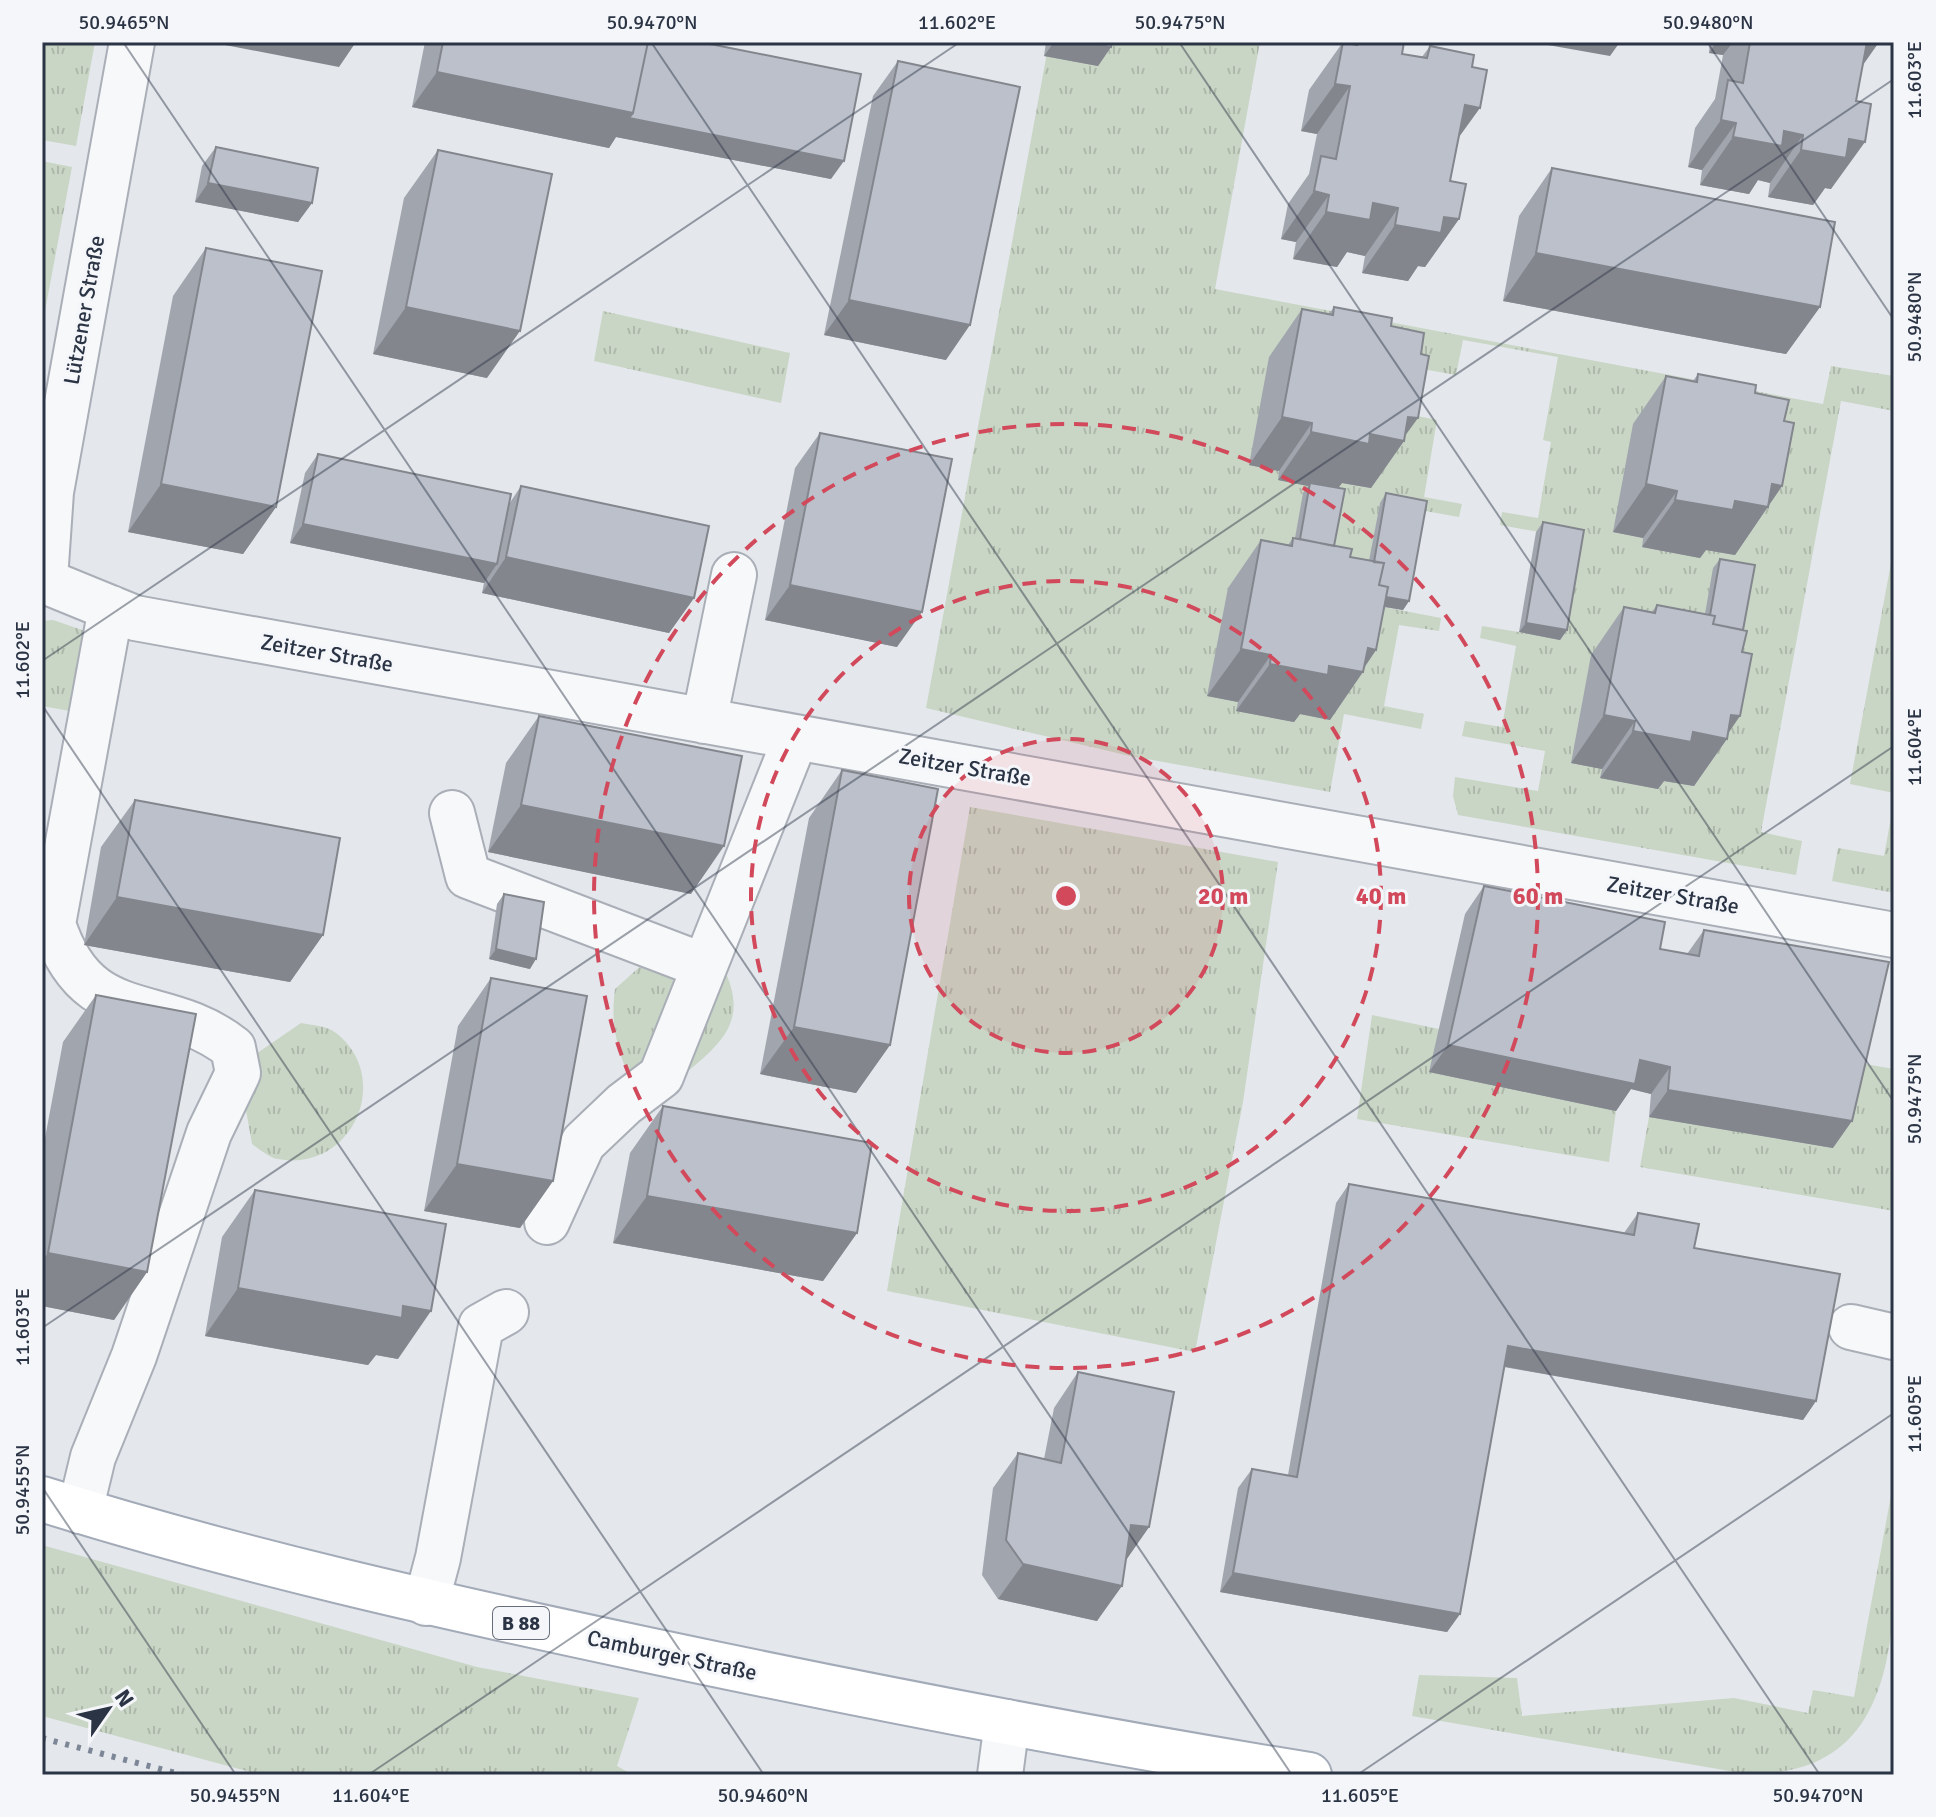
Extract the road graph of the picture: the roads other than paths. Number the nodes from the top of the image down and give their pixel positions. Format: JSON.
{"nodes":[{"id":1,"x":132,"y":42,"type":"edge"},
{"id":2,"x":734,"y":575,"type":"dead end"},
{"id":3,"x":44,"y":579,"type":"edge"},
{"id":4,"x":111,"y":608,"type":"junction"},
{"id":5,"x":704,"y":721,"type":"junction"},
{"id":6,"x":796,"y":737,"type":"junction"},
{"id":7,"x":452,"y":813,"type":"dead end"},
{"id":8,"x":1894,"y":935,"type":"edge"},
{"id":9,"x":704,"y":966,"type":"junction"},
{"id":10,"x":547,"y":1222,"type":"edge"},
{"id":11,"x":506,"y":1312,"type":"dead end"},
{"id":12,"x":1851,"y":1327,"type":"dead end"},
{"id":13,"x":1894,"y":1337,"type":"edge"},
{"id":14,"x":61,"y":1505,"type":"edge"},
{"id":15,"x":426,"y":1603,"type":"junction"},
{"id":16,"x":1007,"y":1722,"type":"junction"},
{"id":17,"x":1233,"y":1769,"type":"edge"},
{"id":18,"x":1000,"y":1775,"type":"edge"},
{"id":19,"x":1309,"y":1775,"type":"edge"}],
"edges":[{"from":1,"to":3,"type":"street","name":"Lützener Straße"},
{"from":2,"to":5,"type":"street"},
{"from":3,"to":4,"type":"street","name":"Zeitzer Straße"},
{"from":4,"to":5,"type":"street","name":"Zeitzer Straße"},
{"from":4,"to":14,"type":"street"},
{"from":5,"to":6,"type":"street","name":"Zeitzer Straße"},
{"from":6,"to":8,"type":"street","name":"Zeitzer Straße"},
{"from":6,"to":9,"type":"street"},
{"from":7,"to":9,"type":"street"},
{"from":9,"to":10,"type":"street"},
{"from":11,"to":15,"type":"street"},
{"from":12,"to":13,"type":"street"},
{"from":14,"to":15,"type":"main road","name":"Camburger Straße","number":"B 88"},
{"from":15,"to":16,"type":"main road","name":"Camburger Straße","number":"B 88"},
{"from":16,"to":17,"type":"main road","name":"Camburger Straße","number":"B 88"},
{"from":16,"to":18,"type":"street"},
{"from":17,"to":19,"type":"main road","name":"Camburger Straße","number":"B 88"}]}
